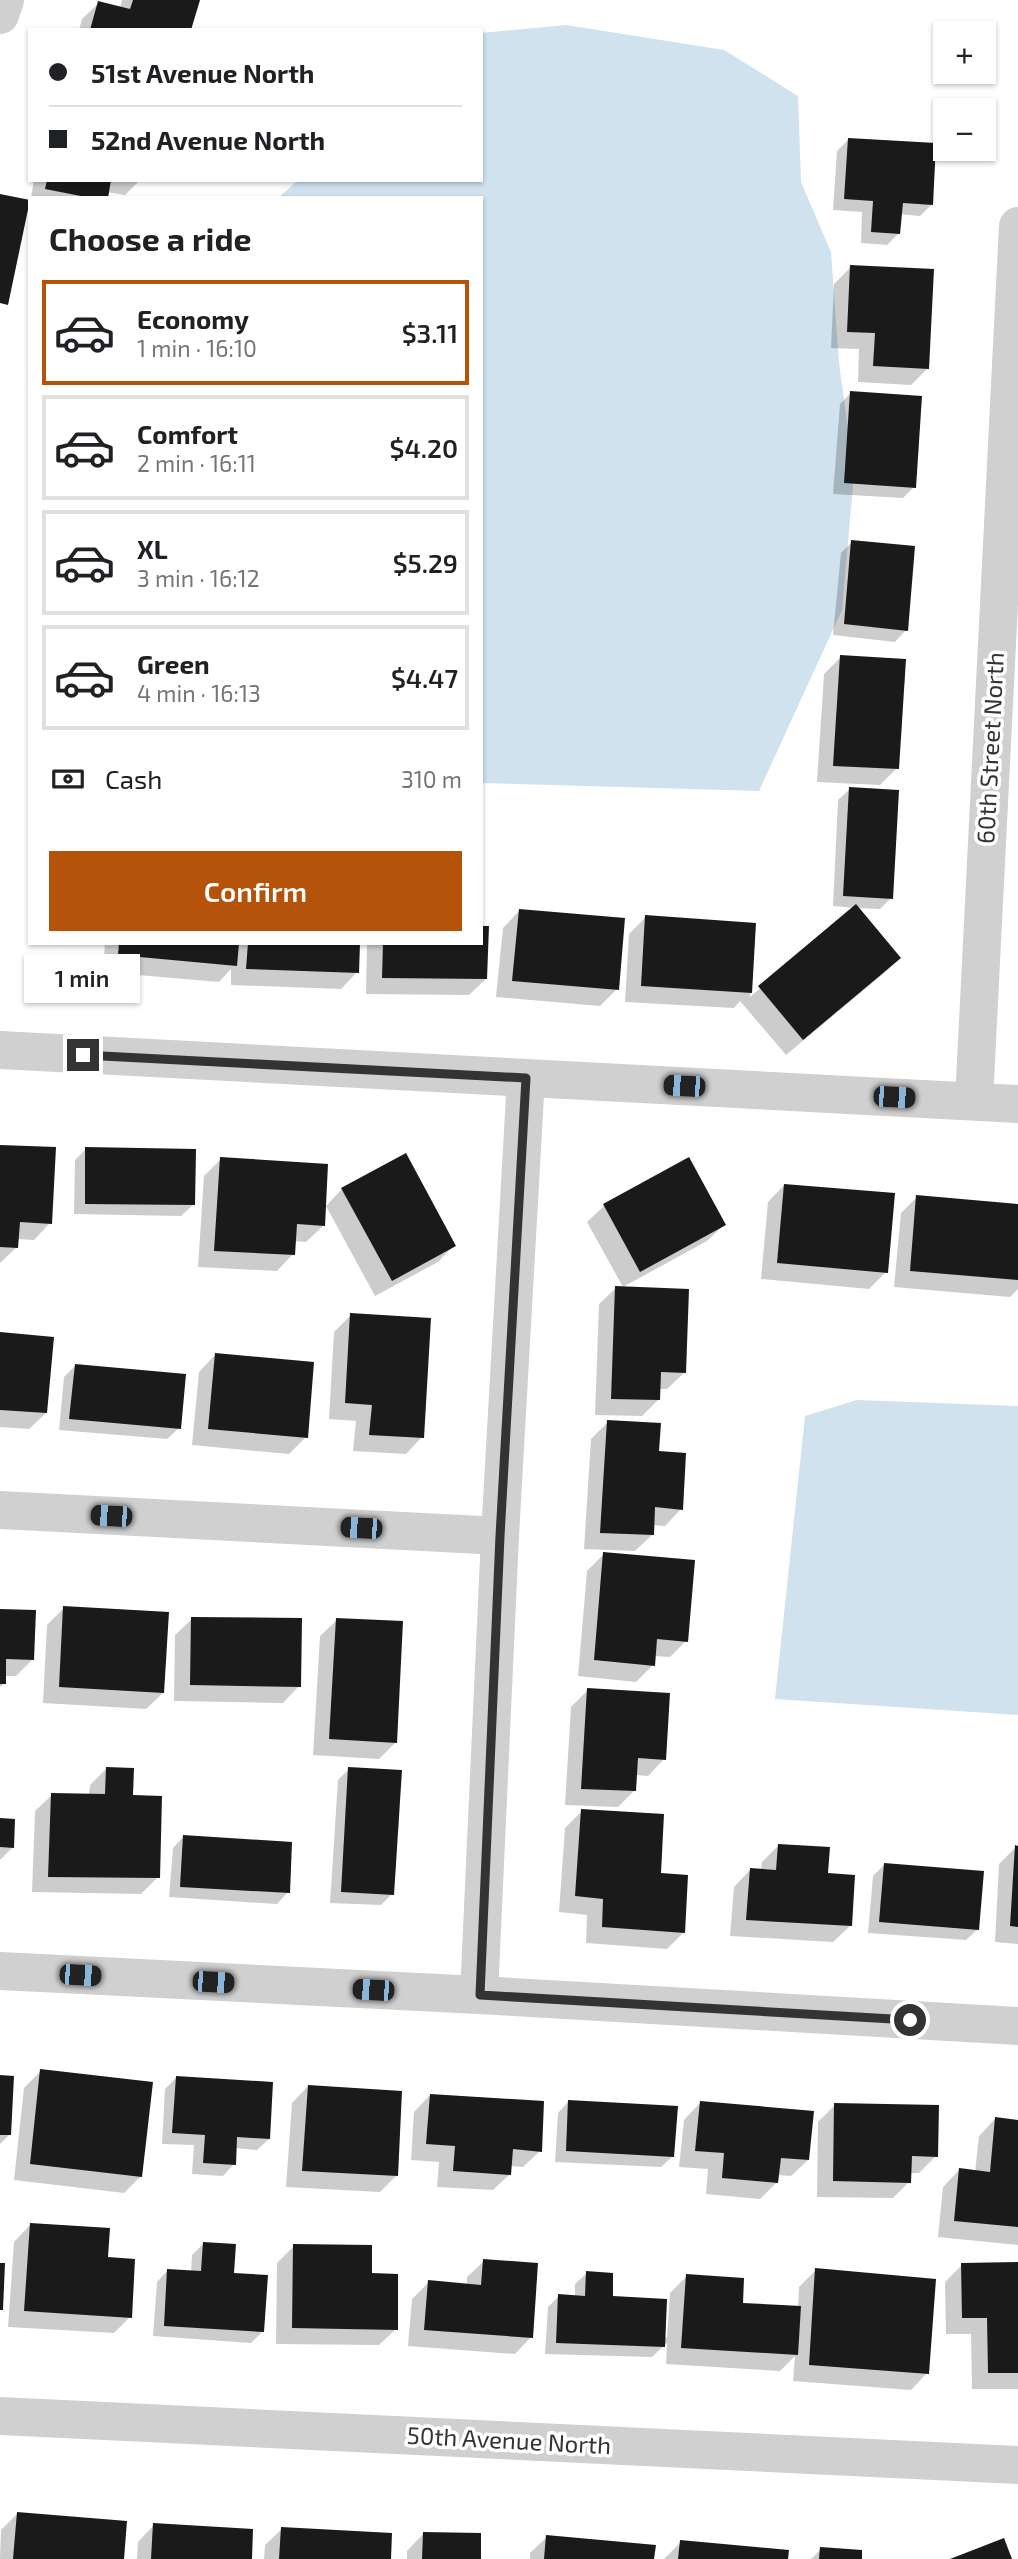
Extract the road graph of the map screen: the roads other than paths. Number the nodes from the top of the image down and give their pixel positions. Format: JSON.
{"nodes":[{"id":1,"x":5,"y":0,"type":"edge"},
{"id":2,"x":0,"y":15,"type":"edge"},
{"id":3,"x":1018,"y":226,"type":"edge"},
{"id":4,"x":0,"y":1050,"type":"edge"},
{"id":5,"x":526,"y":1078,"type":"junction"},
{"id":6,"x":974,"y":1101,"type":"junction"},
{"id":7,"x":1018,"y":1104,"type":"edge"},
{"id":8,"x":0,"y":1510,"type":"edge"},
{"id":9,"x":500,"y":1536,"type":"junction"},
{"id":10,"x":0,"y":1971,"type":"edge"},
{"id":11,"x":480,"y":1995,"type":"junction"},
{"id":12,"x":1018,"y":2026,"type":"edge"},
{"id":13,"x":0,"y":2416,"type":"edge"},
{"id":14,"x":1018,"y":2465,"type":"edge"}],
"edges":[{"from":1,"to":2,"type":"street"},
{"from":3,"to":6,"type":"street","name":"60th Street North"},
{"from":4,"to":5,"type":"street"},
{"from":5,"to":6,"type":"street"},
{"from":5,"to":9,"type":"street"},
{"from":6,"to":7,"type":"street"},
{"from":8,"to":9,"type":"street"},
{"from":9,"to":11,"type":"street"},
{"from":10,"to":11,"type":"street"},
{"from":11,"to":12,"type":"street"},
{"from":13,"to":14,"type":"street","name":"50th Avenue North"}]}
